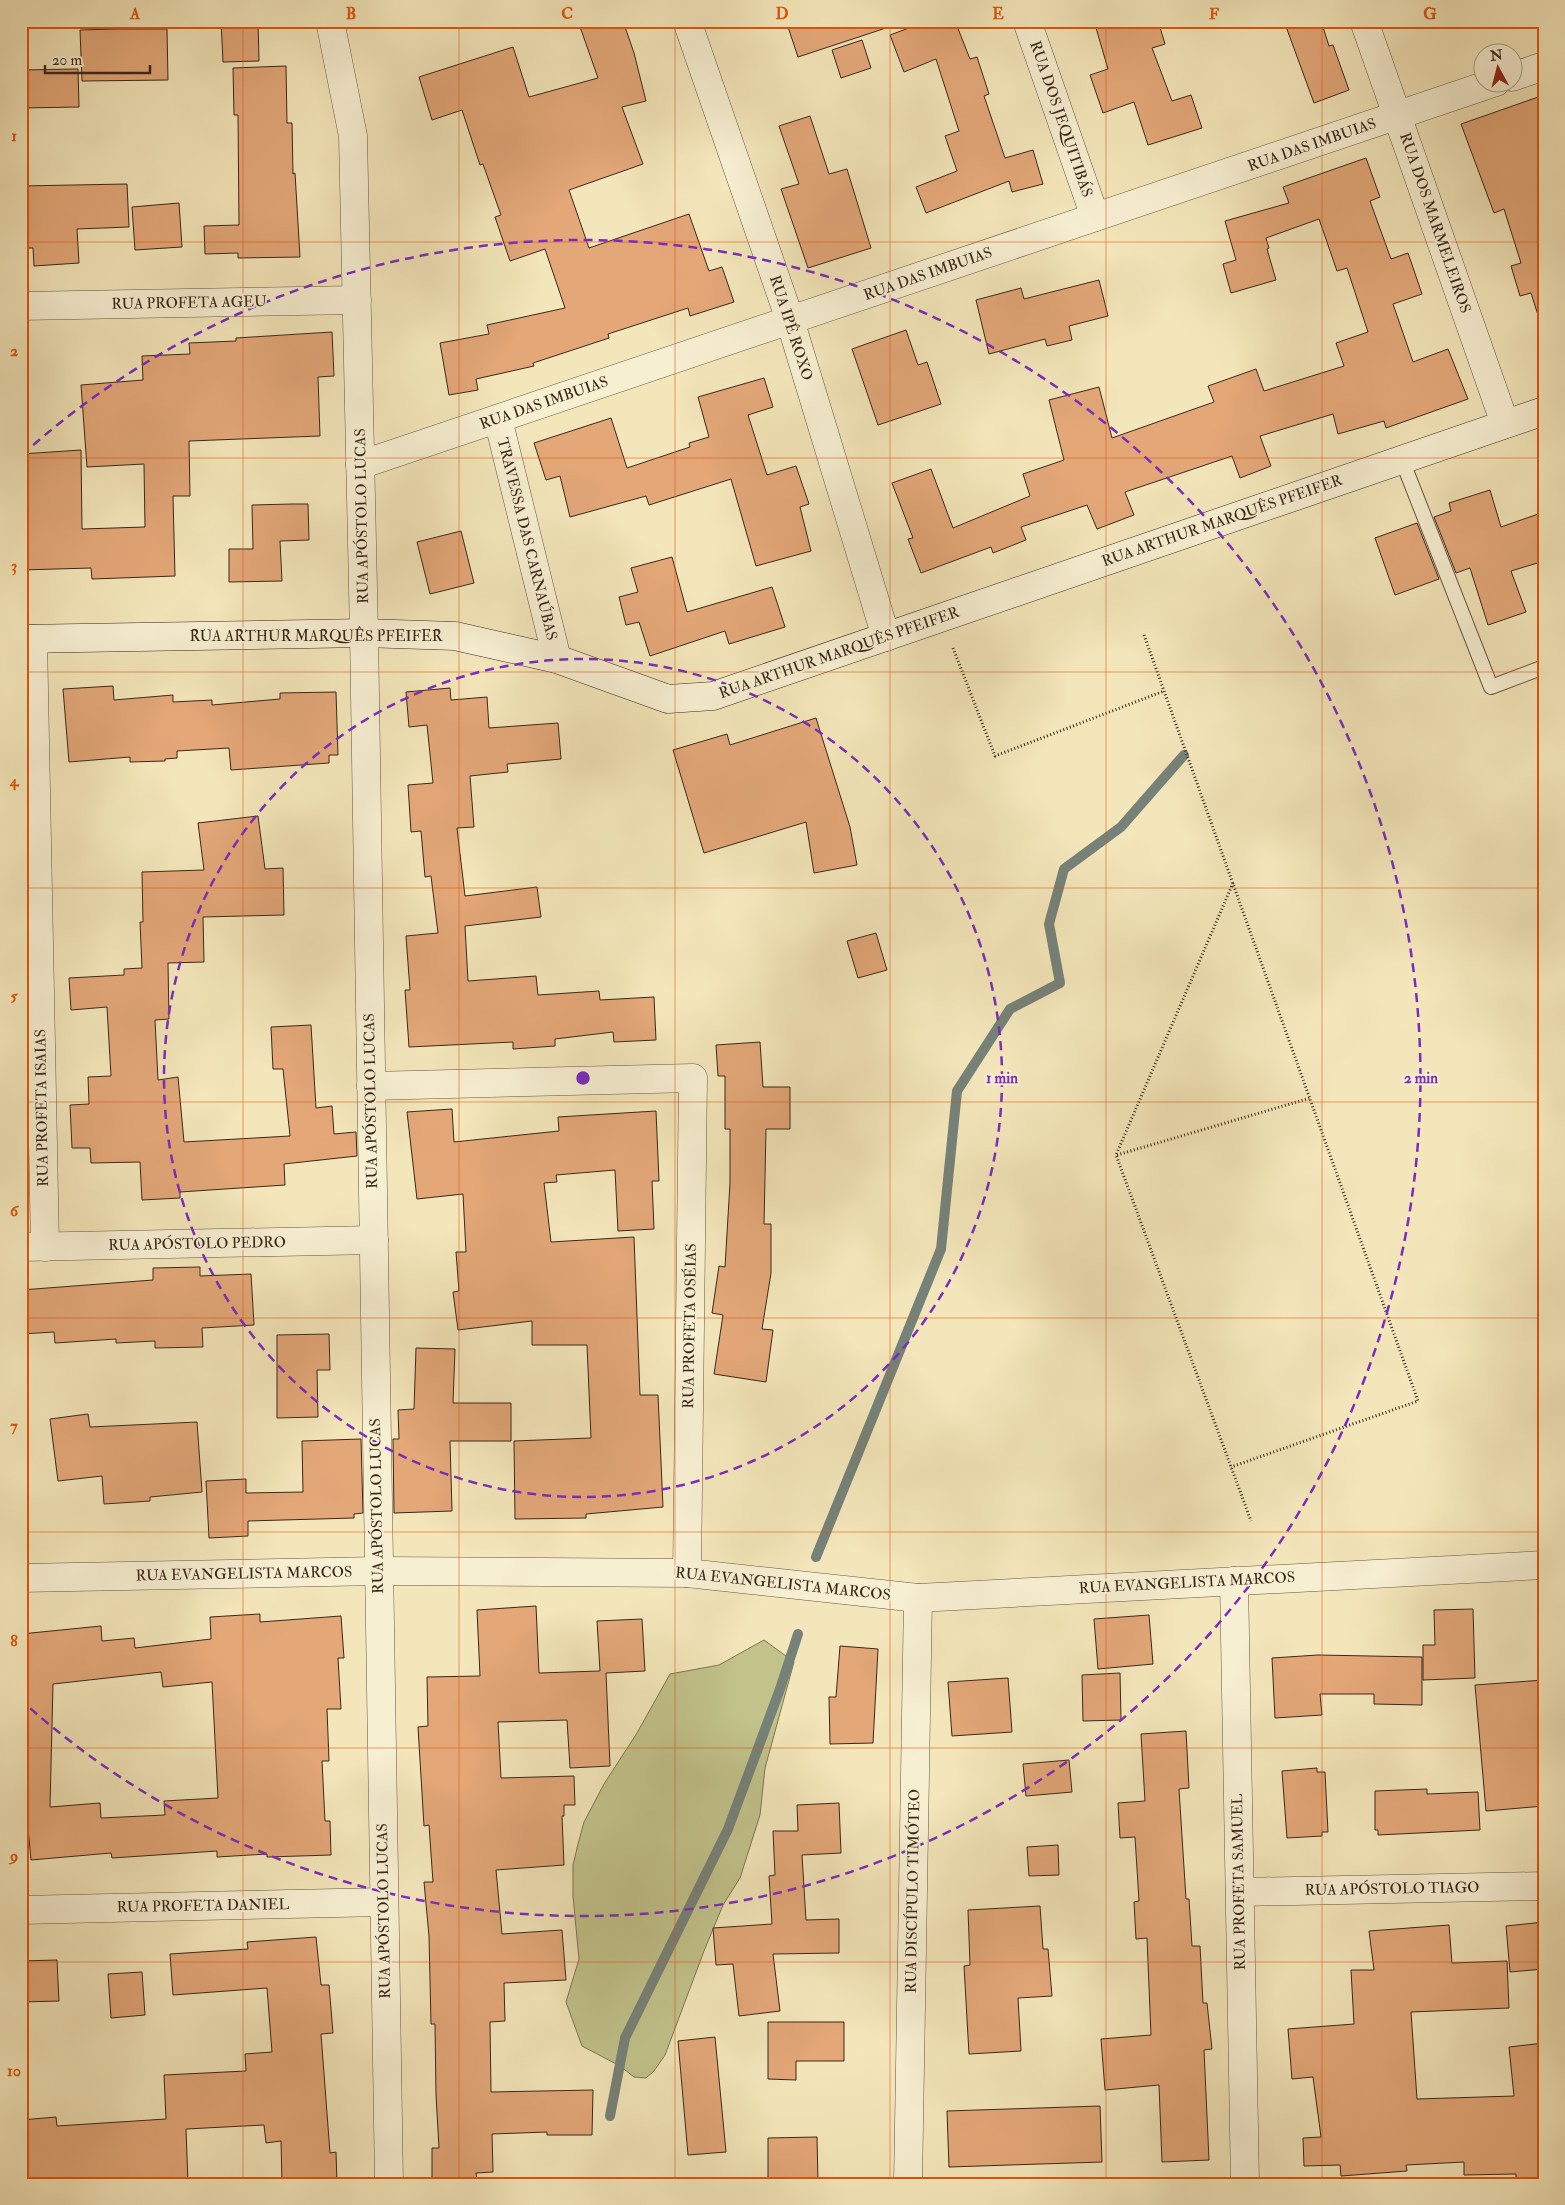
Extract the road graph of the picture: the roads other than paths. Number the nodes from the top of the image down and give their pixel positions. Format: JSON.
{"nodes":[{"id":1,"x":330,"y":21,"type":"edge"},
{"id":2,"x":687,"y":21,"type":"edge"},
{"id":3,"x":1027,"y":21,"type":"edge"},
{"id":4,"x":1364,"y":21,"type":"edge"},
{"id":5,"x":1544,"y":66,"type":"edge"},
{"id":6,"x":1522,"y":74,"type":"edge"},
{"id":7,"x":1472,"y":90,"type":"edge"},
{"id":8,"x":1397,"y":116,"type":"junction"},
{"id":9,"x":1095,"y":218,"type":"junction"},
{"id":10,"x":357,"y":300,"type":"junction"},
{"id":11,"x":21,"y":306,"type":"edge"},
{"id":12,"x":790,"y":320,"type":"junction"},
{"id":13,"x":1544,"y":411,"type":"edge"},
{"id":14,"x":498,"y":419,"type":"junction"},
{"id":15,"x":1505,"y":424,"type":"junction"},
{"id":16,"x":1402,"y":460,"type":"junction"},
{"id":17,"x":360,"y":465,"type":"junction"},
{"id":18,"x":364,"y":633,"type":"junction"},
{"id":19,"x":886,"y":637,"type":"junction"},
{"id":20,"x":27,"y":639,"type":"edge"},
{"id":21,"x":557,"y":659,"type":"junction"},
{"id":22,"x":1544,"y":667,"type":"edge"},
{"id":23,"x":371,"y":1086,"type":"junction"},
{"id":24,"x":374,"y":1240,"type":"junction"},
{"id":25,"x":33,"y":1247,"type":"edge"},
{"id":26,"x":1544,"y":1565,"type":"edge"},
{"id":27,"x":378,"y":1571,"type":"junction"},
{"id":28,"x":687,"y":1573,"type":"junction"},
{"id":29,"x":21,"y":1578,"type":"edge"},
{"id":30,"x":1234,"y":1581,"type":"junction"},
{"id":31,"x":918,"y":1598,"type":"junction"},
{"id":32,"x":1544,"y":1886,"type":"edge"},
{"id":33,"x":1240,"y":1892,"type":"junction"},
{"id":34,"x":384,"y":1902,"type":"junction"},
{"id":35,"x":21,"y":1910,"type":"edge"},
{"id":36,"x":388,"y":2184,"type":"edge"},
{"id":37,"x":908,"y":2184,"type":"edge"},
{"id":38,"x":1245,"y":2184,"type":"edge"}],
"edges":[{"from":1,"to":10,"type":"street","name":"RUA APÓSTOLO LUCAS"},
{"from":2,"to":12,"type":"street","name":"RUA IPÊ ROXO"},
{"from":3,"to":9,"type":"street","name":"RUA DOS JEQUITIBÁS"},
{"from":4,"to":8,"type":"street","name":"RUA DOS MARMELEIROS"},
{"from":5,"to":6,"type":"street"},
{"from":7,"to":8,"type":"street","name":"RUA DAS IMBUIAS"},
{"from":8,"to":9,"type":"street","name":"RUA DAS IMBUIAS"},
{"from":8,"to":15,"type":"street","name":"RUA DOS MARMELEIROS"},
{"from":9,"to":12,"type":"street","name":"RUA DAS IMBUIAS"},
{"from":10,"to":11,"type":"street","name":"RUA PROFETA AGEU"},
{"from":10,"to":17,"type":"street","name":"RUA APÓSTOLO LUCAS"},
{"from":12,"to":14,"type":"street","name":"RUA DAS IMBUIAS"},
{"from":12,"to":19,"type":"street","name":"RUA IPÊ ROXO"},
{"from":13,"to":15,"type":"street","name":"RUA ARTHUR MARQUÊS PFEIFER"},
{"from":14,"to":17,"type":"street","name":"RUA DAS IMBUIAS"},
{"from":14,"to":21,"type":"street","name":"TRAVESSA DAS CARNAÚBAS"},
{"from":15,"to":16,"type":"street","name":"RUA ARTHUR MARQUÊS PFEIFER"},
{"from":16,"to":19,"type":"street","name":"RUA ARTHUR MARQUÊS PFEIFER"},
{"from":16,"to":22,"type":"lane"},
{"from":17,"to":18,"type":"street","name":"RUA APÓSTOLO LUCAS"},
{"from":18,"to":20,"type":"street","name":"RUA ARTHUR MARQUÊS PFEIFER"},
{"from":18,"to":21,"type":"street","name":"RUA ARTHUR MARQUÊS PFEIFER"},
{"from":18,"to":23,"type":"street","name":"RUA APÓSTOLO LUCAS"},
{"from":19,"to":21,"type":"street","name":"RUA ARTHUR MARQUÊS PFEIFER"},
{"from":20,"to":25,"type":"street","name":"RUA PROFETA ISAIAS"},
{"from":23,"to":24,"type":"street","name":"RUA APÓSTOLO LUCAS"},
{"from":23,"to":28,"type":"street","name":"RUA PROFETA OSÉIAS"},
{"from":24,"to":25,"type":"street","name":"RUA APÓSTOLO PEDRO"},
{"from":24,"to":27,"type":"street","name":"RUA APÓSTOLO LUCAS"},
{"from":26,"to":30,"type":"street","name":"RUA EVANGELISTA MARCOS"},
{"from":27,"to":28,"type":"street","name":"RUA EVANGELISTA MARCOS"},
{"from":27,"to":29,"type":"street","name":"RUA EVANGELISTA MARCOS"},
{"from":27,"to":34,"type":"street","name":"RUA APÓSTOLO LUCAS"},
{"from":28,"to":31,"type":"street","name":"RUA EVANGELISTA MARCOS"},
{"from":30,"to":31,"type":"street","name":"RUA EVANGELISTA MARCOS"},
{"from":30,"to":33,"type":"street","name":"RUA PROFETA SAMUEL"},
{"from":31,"to":37,"type":"street","name":"RUA DISCÍPULO TIMÓTEO"},
{"from":32,"to":33,"type":"street","name":"RUA APÓSTOLO TIAGO"},
{"from":33,"to":38,"type":"street","name":"RUA PROFETA SAMUEL"},
{"from":34,"to":35,"type":"street","name":"RUA PROFETA DANIEL"},
{"from":34,"to":36,"type":"street","name":"RUA APÓSTOLO LUCAS"}]}
